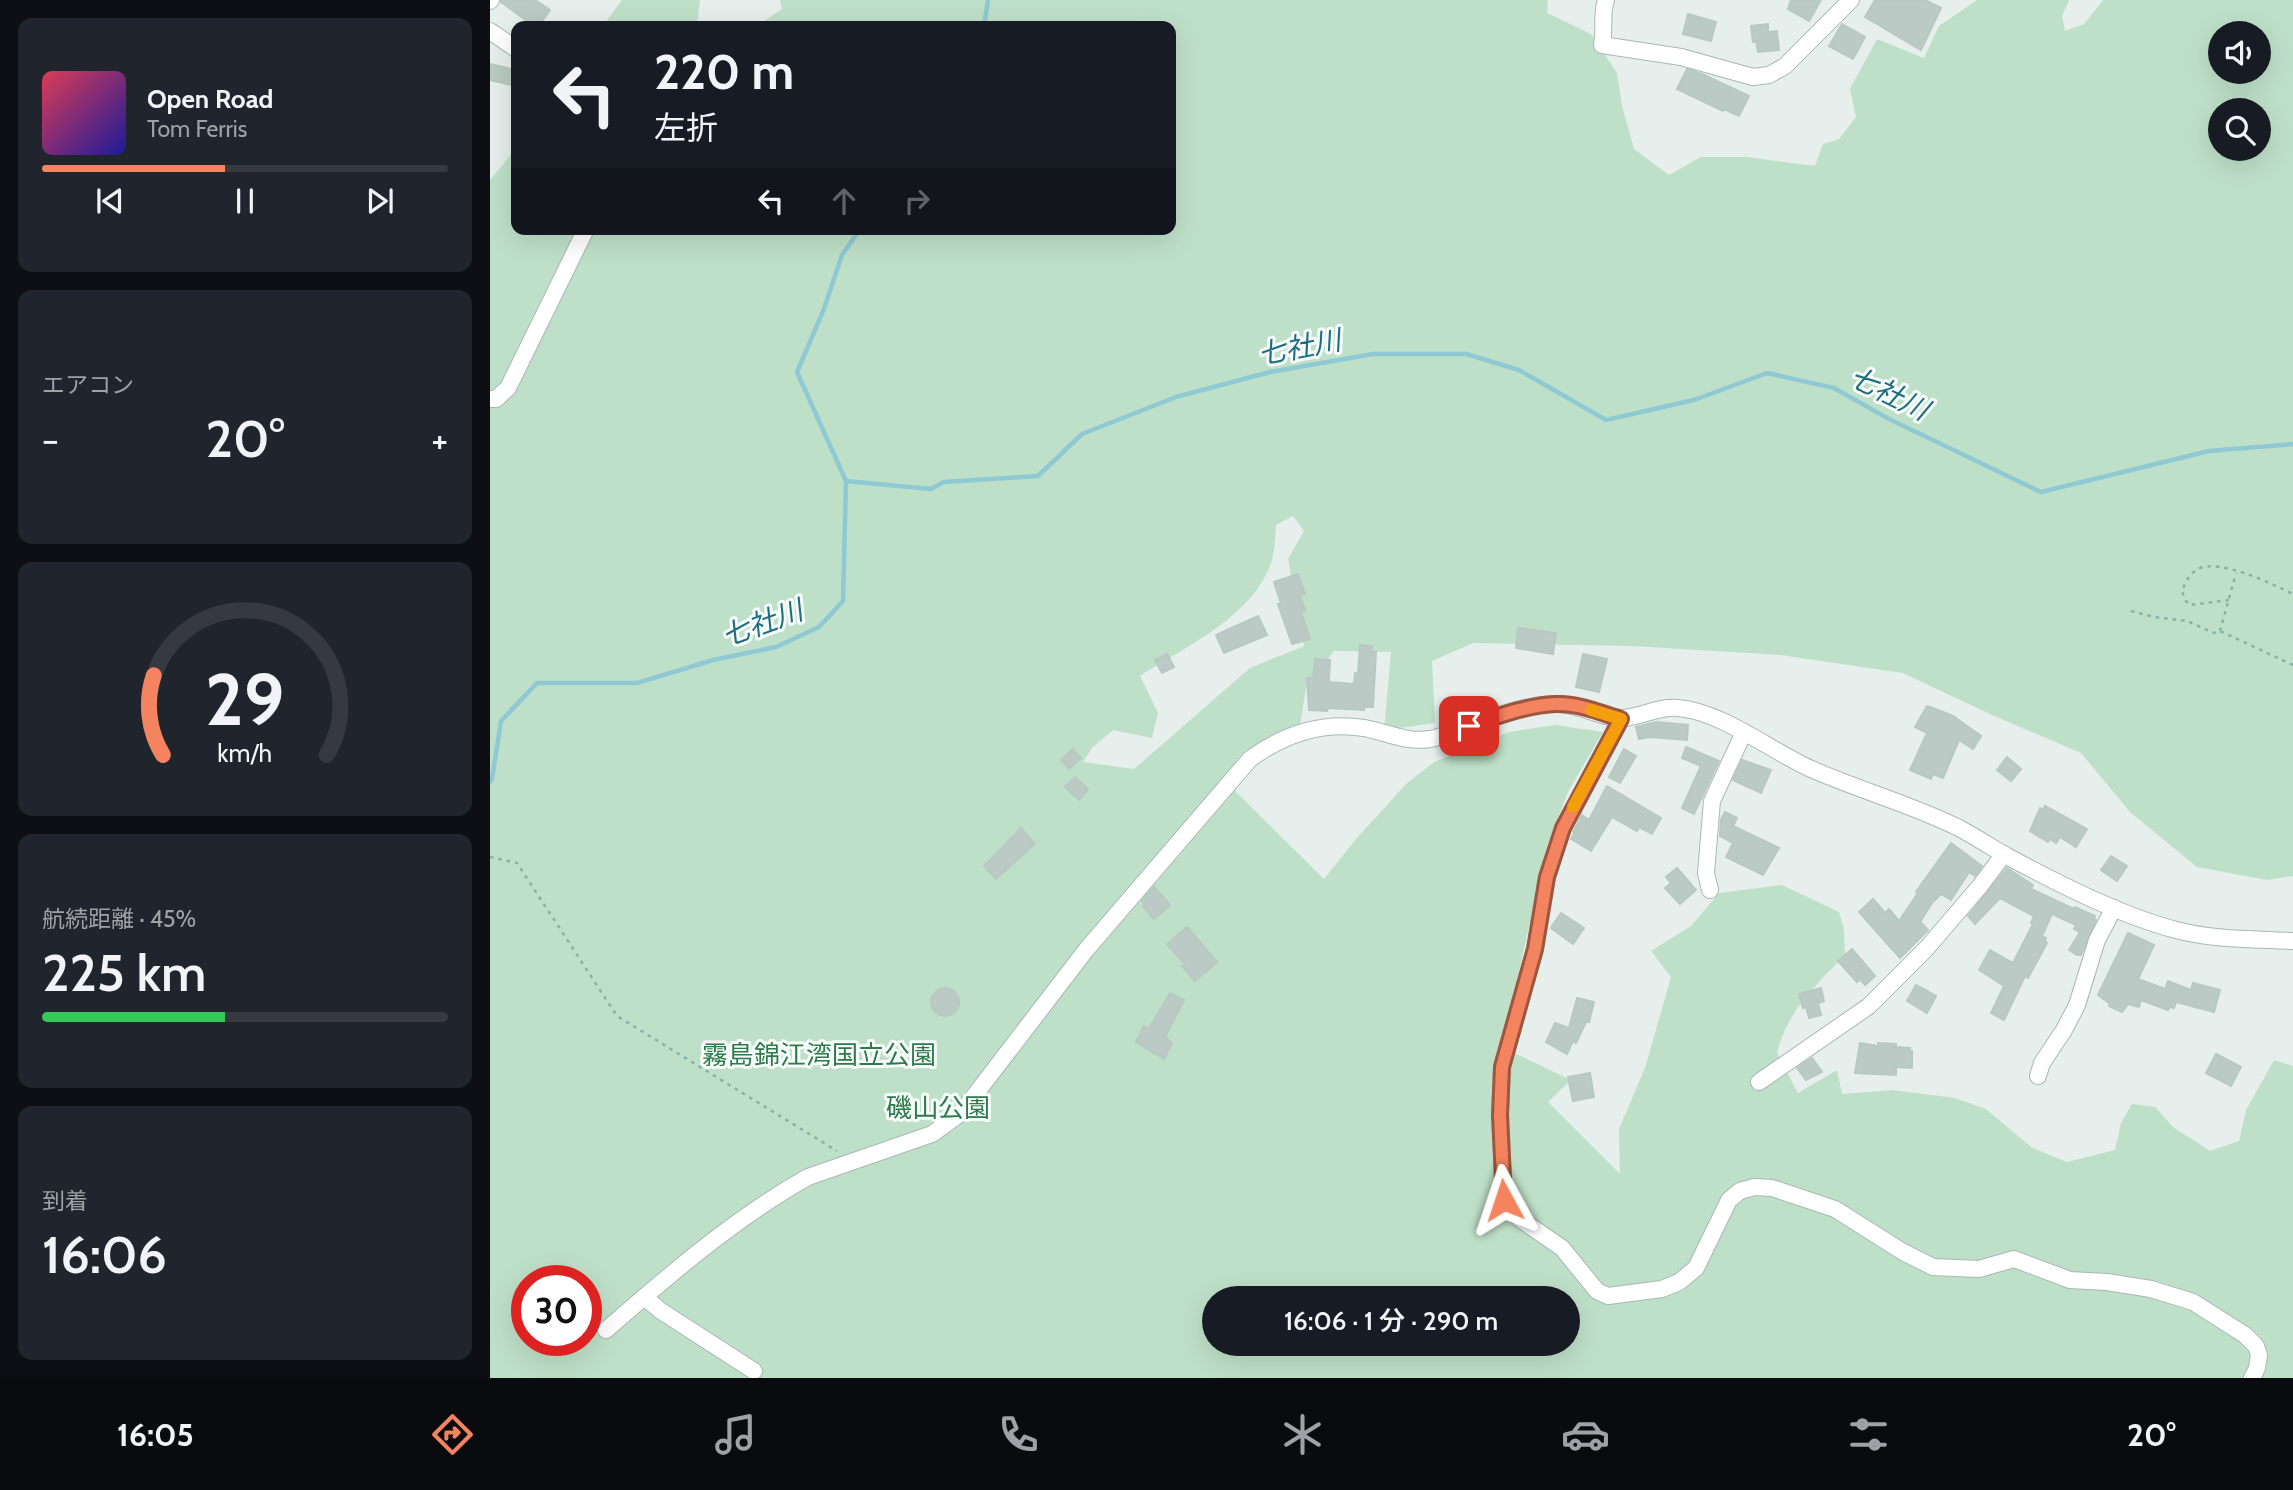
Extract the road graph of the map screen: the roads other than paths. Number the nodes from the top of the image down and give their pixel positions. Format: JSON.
{"nodes":[{"id":1,"x":1606,"y":0,"type":"edge"},
{"id":2,"x":1851,"y":0,"type":"edge"},
{"id":3,"x":490,"y":31,"type":"edge"},
{"id":4,"x":511,"y":46,"type":"edge"},
{"id":5,"x":583,"y":235,"type":"edge"},
{"id":6,"x":490,"y":399,"type":"edge"},
{"id":7,"x":1621,"y":719,"type":"junction"},
{"id":8,"x":1744,"y":732,"type":"junction"},
{"id":9,"x":2004,"y":854,"type":"junction"},
{"id":10,"x":1710,"y":890,"type":"dead end"},
{"id":11,"x":2114,"y":908,"type":"junction"},
{"id":12,"x":2293,"y":941,"type":"edge"},
{"id":13,"x":2038,"y":1076,"type":"dead end"},
{"id":14,"x":1759,"y":1082,"type":"dead end"},
{"id":15,"x":644,"y":1297,"type":"junction"},
{"id":16,"x":606,"y":1330,"type":"dead end"},
{"id":17,"x":754,"y":1371,"type":"dead end"},
{"id":18,"x":2252,"y":1378,"type":"edge"}],
"edges":[{"from":1,"to":2,"type":"street"},
{"from":3,"to":4,"type":"street"},
{"from":5,"to":6,"type":"street"},
{"from":7,"to":8,"type":"street"},
{"from":7,"to":15,"type":"street"},
{"from":7,"to":18,"type":"street"},
{"from":8,"to":9,"type":"street"},
{"from":8,"to":10,"type":"street"},
{"from":9,"to":11,"type":"street"},
{"from":9,"to":14,"type":"street"},
{"from":11,"to":12,"type":"street"},
{"from":11,"to":13,"type":"street"},
{"from":15,"to":16,"type":"street"},
{"from":15,"to":17,"type":"street"}]}
